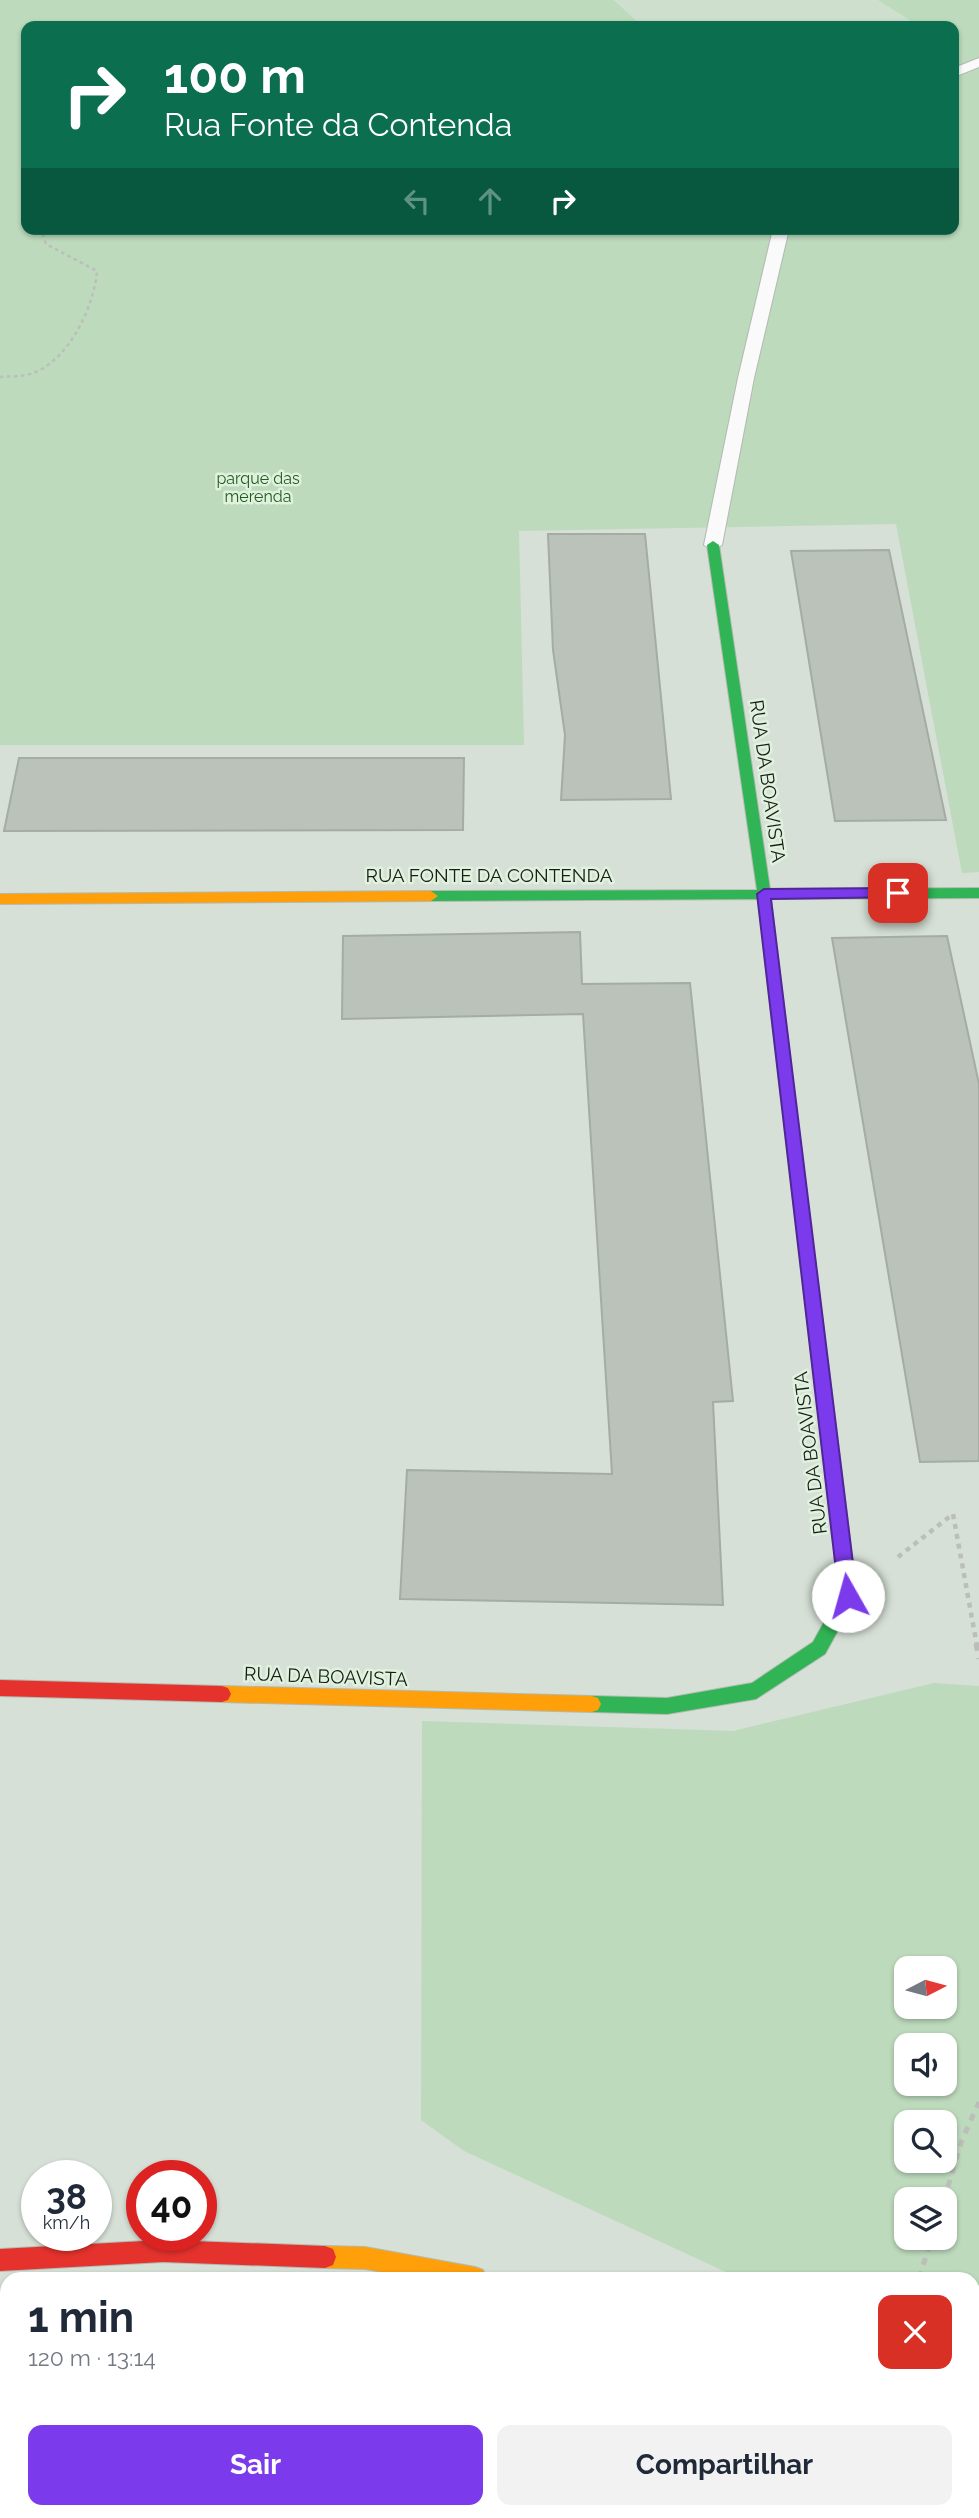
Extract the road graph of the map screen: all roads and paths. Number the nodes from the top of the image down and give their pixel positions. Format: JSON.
{"nodes":[{"id":1,"x":979,"y":62,"type":"edge"},
{"id":2,"x":959,"y":71,"type":"edge"},
{"id":3,"x":43,"y":235,"type":"edge"},
{"id":4,"x":780,"y":235,"type":"edge"},
{"id":5,"x":0,"y":377,"type":"edge"},
{"id":6,"x":713,"y":545,"type":"joint"},
{"id":7,"x":979,"y":893,"type":"edge"},
{"id":8,"x":764,"y":894,"type":"junction"},
{"id":9,"x":0,"y":899,"type":"edge"},
{"id":10,"x":848,"y":1596,"type":"junction"},
{"id":11,"x":979,"y":1658,"type":"edge"},
{"id":12,"x":0,"y":1688,"type":"edge"},
{"id":13,"x":979,"y":2102,"type":"edge"},
{"id":14,"x":948,"y":2187,"type":"edge"},
{"id":15,"x":928,"y":2250,"type":"edge"},
{"id":16,"x":0,"y":2260,"type":"edge"},
{"id":17,"x":442,"y":2272,"type":"edge"},
{"id":18,"x":921,"y":2272,"type":"edge"}],
"edges":[{"from":1,"to":2,"type":"lane"},
{"from":3,"to":5,"type":"path"},
{"from":4,"to":6,"type":"lane"},
{"from":6,"to":8,"type":"street","name":"RUA DA BOAVISTA"},
{"from":7,"to":8,"type":"street","name":"RUA FONTE DA CONTENDA"},
{"from":8,"to":9,"type":"street","name":"RUA FONTE DA CONTENDA"},
{"from":8,"to":10,"type":"street","name":"RUA DA BOAVISTA"},
{"from":10,"to":11,"type":"path"},
{"from":10,"to":12,"type":"street","name":"RUA DA BOAVISTA"},
{"from":13,"to":14,"type":"path"},
{"from":15,"to":18,"type":"path"},
{"from":16,"to":17,"type":"street"}]}
